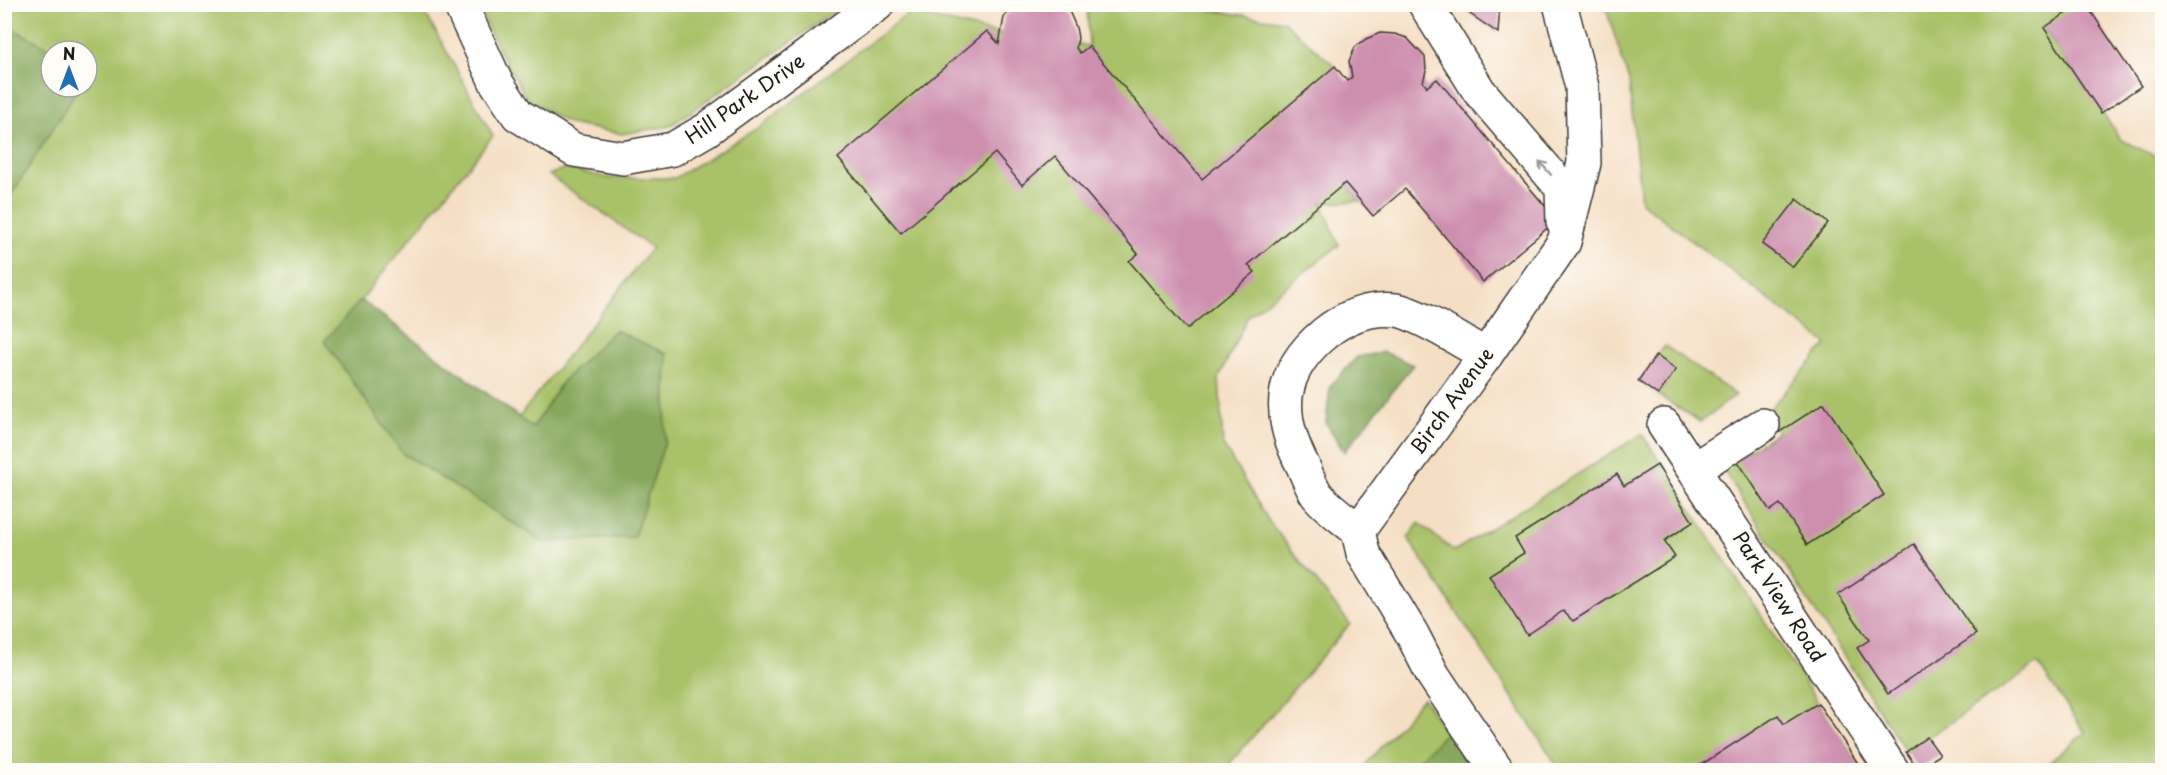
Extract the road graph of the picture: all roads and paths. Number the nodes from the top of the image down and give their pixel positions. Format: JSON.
{"nodes":[{"id":1,"x":460,"y":4,"type":"edge"},
{"id":2,"x":878,"y":4,"type":"edge"},
{"id":3,"x":1425,"y":4,"type":"edge"},
{"id":4,"x":1560,"y":4,"type":"edge"},
{"id":5,"x":1564,"y":242,"type":"junction"},
{"id":6,"x":1486,"y":355,"type":"junction"},
{"id":7,"x":1664,"y":425,"type":"dead end"},
{"id":8,"x":1763,"y":425,"type":"dead end"},
{"id":9,"x":1694,"y":469,"type":"junction"},
{"id":10,"x":1358,"y":531,"type":"junction"},
{"id":11,"x":1497,"y":771,"type":"edge"},
{"id":12,"x":1892,"y":771,"type":"edge"}],
"edges":[{"from":1,"to":2,"type":"street","name":"Hill Park Drive"},
{"from":5,"to":3,"type":"street","one_way":true},
{"from":4,"to":5,"type":"street","name":"Birch Avenue"},
{"from":5,"to":6,"type":"street","name":"Birch Avenue"},
{"from":6,"to":10,"type":"street","name":"Birch Avenue"},
{"from":6,"to":10,"type":"street"},
{"from":7,"to":9,"type":"street","name":"Park View Road"},
{"from":8,"to":9,"type":"street"},
{"from":9,"to":12,"type":"street","name":"Park View Road"},
{"from":10,"to":11,"type":"street"}]}
